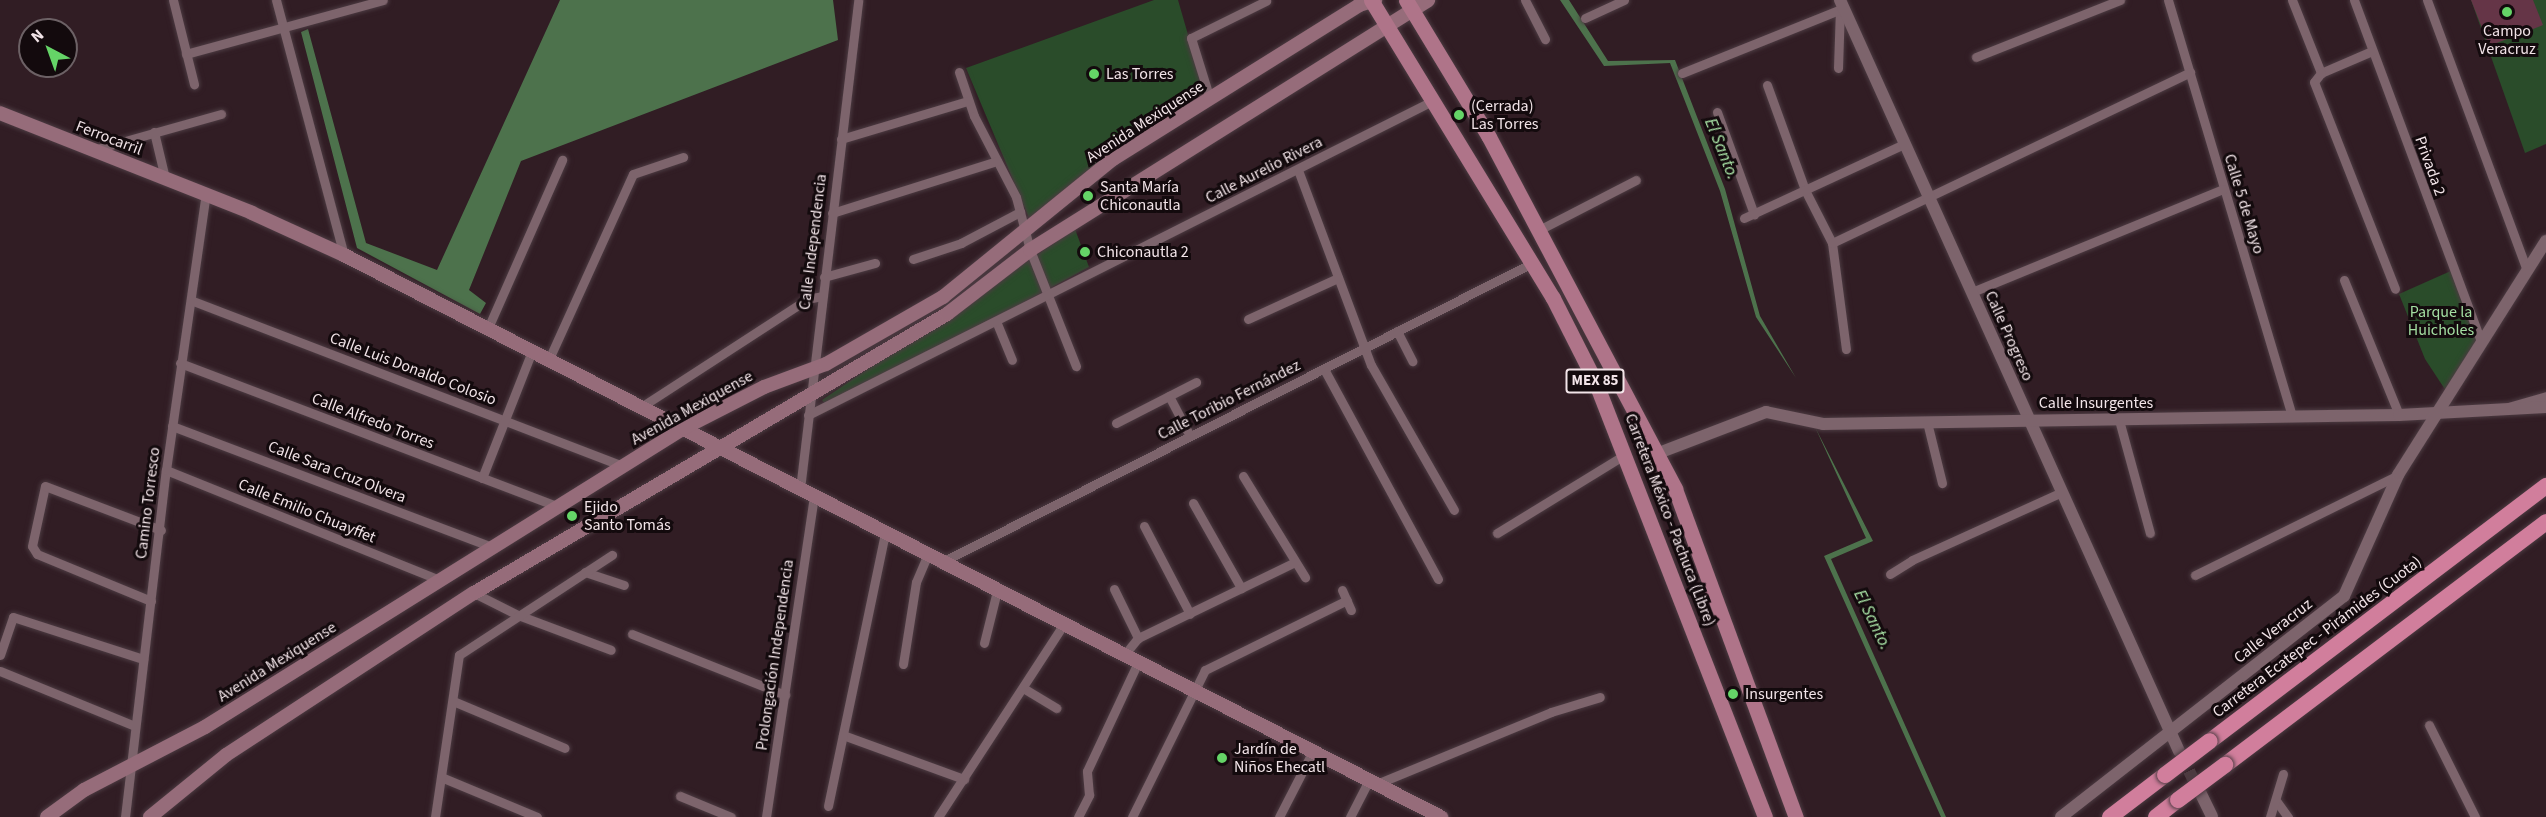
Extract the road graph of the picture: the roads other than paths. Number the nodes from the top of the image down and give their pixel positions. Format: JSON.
{"nodes":[{"id":1,"x":173,"y":0,"type":"edge"},
{"id":2,"x":276,"y":0,"type":"edge"},
{"id":3,"x":383,"y":0,"type":"edge"},
{"id":4,"x":858,"y":0,"type":"edge"},
{"id":5,"x":1373,"y":0,"type":"edge"},
{"id":6,"x":1428,"y":0,"type":"edge"},
{"id":7,"x":1525,"y":0,"type":"edge"},
{"id":8,"x":1624,"y":0,"type":"edge"},
{"id":9,"x":2120,"y":0,"type":"edge"},
{"id":10,"x":2168,"y":0,"type":"edge"},
{"id":11,"x":2292,"y":0,"type":"edge"},
{"id":12,"x":2354,"y":0,"type":"edge"},
{"id":13,"x":2427,"y":0,"type":"edge"},
{"id":14,"x":1266,"y":1,"type":"edge"},
{"id":15,"x":353,"y":4,"type":"edge"},
{"id":16,"x":1409,"y":5,"type":"edge"},
{"id":17,"x":1841,"y":6,"type":"edge"},
{"id":18,"x":1586,"y":18,"type":"dead end"},
{"id":19,"x":286,"y":26,"type":"junction"},
{"id":20,"x":1387,"y":26,"type":"junction"},
{"id":21,"x":1545,"y":39,"type":"dead end"},
{"id":22,"x":2372,"y":51,"type":"junction"},
{"id":23,"x":186,"y":54,"type":"junction"},
{"id":24,"x":1976,"y":57,"type":"dead end"},
{"id":25,"x":1838,"y":68,"type":"dead end"},
{"id":26,"x":958,"y":72,"type":"dead end"},
{"id":27,"x":2190,"y":72,"type":"junction"},
{"id":28,"x":1682,"y":73,"type":"dead end"},
{"id":29,"x":2321,"y":73,"type":"junction"},
{"id":30,"x":194,"y":84,"type":"dead end"},
{"id":31,"x":1767,"y":85,"type":"dead end"},
{"id":32,"x":1210,"y":99,"type":"junction"},
{"id":33,"x":968,"y":101,"type":"junction"},
{"id":34,"x":1430,"y":102,"type":"junction"},
{"id":35,"x":1717,"y":112,"type":"dead end"},
{"id":36,"x":0,"y":113,"type":"edge"},
{"id":37,"x":221,"y":114,"type":"dead end"},
{"id":38,"x":154,"y":132,"type":"junction"},
{"id":39,"x":841,"y":140,"type":"junction"},
{"id":40,"x":1904,"y":144,"type":"junction"},
{"id":41,"x":93,"y":150,"type":"junction"},
{"id":42,"x":683,"y":157,"type":"dead end"},
{"id":43,"x":562,"y":160,"type":"dead end"},
{"id":44,"x":997,"y":161,"type":"junction"},
{"id":45,"x":1298,"y":170,"type":"junction"},
{"id":46,"x":165,"y":178,"type":"junction"},
{"id":47,"x":1636,"y":180,"type":"dead end"},
{"id":48,"x":2223,"y":189,"type":"junction"},
{"id":49,"x":1805,"y":190,"type":"junction"},
{"id":50,"x":206,"y":194,"type":"junction"},
{"id":51,"x":1928,"y":197,"type":"junction"},
{"id":52,"x":1020,"y":212,"type":"junction"},
{"id":53,"x":832,"y":213,"type":"junction"},
{"id":54,"x":1754,"y":214,"type":"junction"},
{"id":55,"x":1744,"y":218,"type":"dead end"},
{"id":56,"x":1025,"y":230,"type":"junction"},
{"id":57,"x":1539,"y":230,"type":"junction"},
{"id":58,"x":2546,"y":241,"type":"edge"},
{"id":59,"x":1832,"y":243,"type":"junction"},
{"id":60,"x":1030,"y":250,"type":"junction"},
{"id":61,"x":344,"y":255,"type":"junction"},
{"id":62,"x":914,"y":259,"type":"dead end"},
{"id":63,"x":875,"y":263,"type":"dead end"},
{"id":64,"x":1532,"y":263,"type":"junction"},
{"id":65,"x":2527,"y":270,"type":"junction"},
{"id":66,"x":824,"y":277,"type":"junction"},
{"id":67,"x":1338,"y":278,"type":"junction"},
{"id":68,"x":2344,"y":280,"type":"dead end"},
{"id":69,"x":2395,"y":289,"type":"dead end"},
{"id":70,"x":1972,"y":292,"type":"junction"},
{"id":71,"x":1047,"y":295,"type":"junction"},
{"id":72,"x":822,"y":296,"type":"junction"},
{"id":73,"x":193,"y":301,"type":"junction"},
{"id":74,"x":1248,"y":319,"type":"dead end"},
{"id":75,"x":996,"y":321,"type":"junction"},
{"id":76,"x":488,"y":328,"type":"junction"},
{"id":77,"x":1397,"y":332,"type":"junction"},
{"id":78,"x":2481,"y":341,"type":"junction"},
{"id":79,"x":1364,"y":348,"type":"junction"},
{"id":80,"x":1846,"y":349,"type":"dead end"},
{"id":81,"x":532,"y":351,"type":"junction"},
{"id":82,"x":549,"y":359,"type":"junction"},
{"id":83,"x":1012,"y":360,"type":"dead end"},
{"id":84,"x":1412,"y":361,"type":"dead end"},
{"id":85,"x":180,"y":363,"type":"junction"},
{"id":86,"x":1076,"y":366,"type":"dead end"},
{"id":87,"x":1324,"y":369,"type":"junction"},
{"id":88,"x":813,"y":370,"type":"junction"},
{"id":89,"x":1196,"y":382,"type":"dead end"},
{"id":90,"x":811,"y":391,"type":"junction"},
{"id":91,"x":1169,"y":396,"type":"junction"},
{"id":92,"x":2546,"y":396,"type":"edge"},
{"id":93,"x":641,"y":407,"type":"junction"},
{"id":94,"x":2507,"y":407,"type":"junction"},
{"id":95,"x":2546,"y":407,"type":"edge"},
{"id":96,"x":2433,"y":412,"type":"junction"},
{"id":97,"x":808,"y":415,"type":"junction"},
{"id":98,"x":2399,"y":416,"type":"junction"},
{"id":99,"x":2292,"y":417,"type":"junction"},
{"id":100,"x":503,"y":419,"type":"junction"},
{"id":101,"x":2029,"y":420,"type":"junction"},
{"id":102,"x":2119,"y":420,"type":"junction"},
{"id":103,"x":1927,"y":422,"type":"junction"},
{"id":104,"x":1116,"y":423,"type":"dead end"},
{"id":105,"x":172,"y":426,"type":"junction"},
{"id":106,"x":684,"y":428,"type":"junction"},
{"id":107,"x":1190,"y":436,"type":"junction"},
{"id":108,"x":715,"y":447,"type":"junction"},
{"id":109,"x":1626,"y":454,"type":"junction"},
{"id":110,"x":1656,"y":454,"type":"junction"},
{"id":111,"x":622,"y":466,"type":"junction"},
{"id":112,"x":166,"y":470,"type":"junction"},
{"id":113,"x":2398,"y":475,"type":"junction"},
{"id":114,"x":1243,"y":476,"type":"dead end"},
{"id":115,"x":482,"y":478,"type":"junction"},
{"id":116,"x":1942,"y":483,"type":"dead end"},
{"id":117,"x":2546,"y":486,"type":"edge"},
{"id":118,"x":800,"y":489,"type":"junction"},
{"id":119,"x":2060,"y":493,"type":"junction"},
{"id":120,"x":814,"y":497,"type":"junction"},
{"id":121,"x":1193,"y":503,"type":"dead end"},
{"id":122,"x":556,"y":506,"type":"junction"},
{"id":123,"x":1454,"y":510,"type":"dead end"},
{"id":124,"x":2546,"y":522,"type":"edge"},
{"id":125,"x":1144,"y":526,"type":"dead end"},
{"id":126,"x":161,"y":530,"type":"junction"},
{"id":127,"x":1497,"y":533,"type":"dead end"},
{"id":128,"x":2150,"y":533,"type":"dead end"},
{"id":129,"x":885,"y":534,"type":"junction"},
{"id":130,"x":490,"y":546,"type":"junction"},
{"id":131,"x":612,"y":555,"type":"dead end"},
{"id":132,"x":933,"y":559,"type":"junction"},
{"id":133,"x":1295,"y":562,"type":"junction"},
{"id":134,"x":585,"y":572,"type":"junction"},
{"id":135,"x":1890,"y":574,"type":"dead end"},
{"id":136,"x":2195,"y":575,"type":"dead end"},
{"id":137,"x":1305,"y":577,"type":"dead end"},
{"id":138,"x":438,"y":579,"type":"junction"},
{"id":139,"x":1438,"y":579,"type":"dead end"},
{"id":140,"x":624,"y":585,"type":"dead end"},
{"id":141,"x":1241,"y":588,"type":"junction"},
{"id":142,"x":1114,"y":590,"type":"dead end"},
{"id":143,"x":1342,"y":590,"type":"dead end"},
{"id":144,"x":997,"y":591,"type":"junction"},
{"id":145,"x":474,"y":593,"type":"junction"},
{"id":146,"x":151,"y":601,"type":"junction"},
{"id":147,"x":1190,"y":614,"type":"junction"},
{"id":148,"x":518,"y":615,"type":"junction"},
{"id":149,"x":1064,"y":624,"type":"junction"},
{"id":150,"x":632,"y":634,"type":"dead end"},
{"id":151,"x":1138,"y":638,"type":"junction"},
{"id":152,"x":984,"y":643,"type":"dead end"},
{"id":153,"x":611,"y":650,"type":"dead end"},
{"id":154,"x":1125,"y":654,"type":"junction"},
{"id":155,"x":0,"y":655,"type":"edge"},
{"id":156,"x":143,"y":659,"type":"junction"},
{"id":157,"x":1138,"y":660,"type":"junction"},
{"id":158,"x":903,"y":664,"type":"dead end"},
{"id":159,"x":0,"y":670,"type":"edge"},
{"id":160,"x":1023,"y":688,"type":"junction"},
{"id":161,"x":1196,"y":689,"type":"junction"},
{"id":162,"x":784,"y":695,"type":"junction"},
{"id":163,"x":1600,"y":697,"type":"dead end"},
{"id":164,"x":453,"y":701,"type":"junction"},
{"id":165,"x":1056,"y":708,"type":"dead end"},
{"id":166,"x":2429,"y":725,"type":"dead end"},
{"id":167,"x":135,"y":726,"type":"junction"},
{"id":168,"x":2169,"y":732,"type":"junction"},
{"id":169,"x":843,"y":735,"type":"junction"},
{"id":170,"x":565,"y":748,"type":"dead end"},
{"id":171,"x":1314,"y":749,"type":"junction"},
{"id":172,"x":2179,"y":751,"type":"tunnel mouth"},
{"id":173,"x":1777,"y":758,"type":"junction"},
{"id":174,"x":129,"y":770,"type":"junction"},
{"id":175,"x":2283,"y":774,"type":"dead end"},
{"id":176,"x":441,"y":777,"type":"junction"},
{"id":177,"x":964,"y":779,"type":"junction"},
{"id":178,"x":1375,"y":781,"type":"junction"},
{"id":179,"x":1757,"y":792,"type":"junction"},
{"id":180,"x":2201,"y":794,"type":"tunnel mouth"},
{"id":181,"x":680,"y":796,"type":"dead end"},
{"id":182,"x":2277,"y":802,"type":"junction"},
{"id":183,"x":828,"y":806,"type":"dead end"},
{"id":184,"x":768,"y":816,"type":"edge"},
{"id":185,"x":47,"y":817,"type":"edge"},
{"id":186,"x":125,"y":817,"type":"edge"},
{"id":187,"x":150,"y":817,"type":"edge"},
{"id":188,"x":435,"y":817,"type":"edge"},
{"id":189,"x":537,"y":817,"type":"edge"},
{"id":190,"x":731,"y":817,"type":"edge"},
{"id":191,"x":938,"y":817,"type":"edge"},
{"id":192,"x":1078,"y":817,"type":"edge"},
{"id":193,"x":1132,"y":817,"type":"edge"},
{"id":194,"x":1279,"y":817,"type":"edge"},
{"id":195,"x":1350,"y":817,"type":"edge"},
{"id":196,"x":1441,"y":817,"type":"edge"},
{"id":197,"x":1757,"y":817,"type":"edge"},
{"id":198,"x":1765,"y":817,"type":"edge"},
{"id":199,"x":1796,"y":817,"type":"edge"},
{"id":200,"x":1803,"y":817,"type":"edge"},
{"id":201,"x":2061,"y":817,"type":"edge"},
{"id":202,"x":2110,"y":817,"type":"edge"},
{"id":203,"x":2156,"y":817,"type":"edge"},
{"id":204,"x":2212,"y":817,"type":"edge"},
{"id":205,"x":2270,"y":817,"type":"edge"},
{"id":206,"x":2288,"y":817,"type":"edge"},
{"id":207,"x":2475,"y":817,"type":"edge"}],
"edges":[{"from":1,"to":23,"type":"street"},
{"from":2,"to":19,"type":"street"},
{"from":3,"to":15,"type":"street"},
{"from":4,"to":39,"type":"street","name":"Calle Independencia"},
{"from":5,"to":20,"type":"main road","name":"Carretera México - Pachuca (Libre)","number":"MEX 85"},
{"from":5,"to":32,"type":"main road","name":"Avenida Mexiquense"},
{"from":6,"to":16,"type":"main road"},
{"from":7,"to":21,"type":"street"},
{"from":8,"to":18,"type":"street"},
{"from":9,"to":24,"type":"street"},
{"from":10,"to":27,"type":"street","name":"Calle 5 de Mayo"},
{"from":11,"to":29,"type":"street"},
{"from":12,"to":22,"type":"street","name":"Privada 2"},
{"from":13,"to":65,"type":"street"},
{"from":14,"to":32,"type":"street"},
{"from":15,"to":19,"type":"street"},
{"from":16,"to":20,"type":"main road"},
{"from":16,"to":57,"type":"main road","name":"Carretera México - Pachuca (Libre)","number":"MEX 85"},
{"from":17,"to":25,"type":"street"},
{"from":17,"to":28,"type":"street"},
{"from":17,"to":40,"type":"street","name":"Calle Progreso"},
{"from":19,"to":23,"type":"street"},
{"from":19,"to":61,"type":"street"},
{"from":20,"to":34,"type":"main road","name":"Carretera México - Pachuca (Libre)","number":"MEX 85"},
{"from":20,"to":60,"type":"main road"},
{"from":22,"to":29,"type":"street"},
{"from":22,"to":78,"type":"street","name":"Privada 2"},
{"from":23,"to":30,"type":"street"},
{"from":26,"to":33,"type":"street"},
{"from":27,"to":48,"type":"street","name":"Calle 5 de Mayo"},
{"from":27,"to":51,"type":"street"},
{"from":29,"to":69,"type":"street"},
{"from":31,"to":49,"type":"street"},
{"from":32,"to":56,"type":"main road","name":"Avenida Mexiquense"},
{"from":33,"to":39,"type":"street"},
{"from":33,"to":44,"type":"street"},
{"from":34,"to":45,"type":"street","name":"Calle Aurelio Rivera"},
{"from":34,"to":64,"type":"main road","name":"Carretera México - Pachuca (Libre)","number":"MEX 85"},
{"from":35,"to":54,"type":"street"},
{"from":36,"to":41,"type":"main road","name":"Ferrocarril"},
{"from":37,"to":38,"type":"street"},
{"from":38,"to":41,"type":"street"},
{"from":38,"to":46,"type":"street"},
{"from":39,"to":53,"type":"street","name":"Calle Independencia"},
{"from":40,"to":49,"type":"street"},
{"from":40,"to":51,"type":"street","name":"Calle Progreso"},
{"from":41,"to":46,"type":"main road","name":"Ferrocarril"},
{"from":42,"to":82,"type":"street"},
{"from":43,"to":76,"type":"street"},
{"from":44,"to":52,"type":"street"},
{"from":44,"to":53,"type":"street"},
{"from":45,"to":67,"type":"street"},
{"from":45,"to":71,"type":"street","name":"Calle Aurelio Rivera"},
{"from":46,"to":50,"type":"main road","name":"Ferrocarril"},
{"from":47,"to":57,"type":"street"},
{"from":48,"to":70,"type":"street"},
{"from":48,"to":99,"type":"street","name":"Calle 5 de Mayo"},
{"from":49,"to":54,"type":"street"},
{"from":49,"to":59,"type":"street"},
{"from":50,"to":61,"type":"main road","name":"Ferrocarril"},
{"from":50,"to":73,"type":"street","name":"Camino Torresco"},
{"from":51,"to":59,"type":"street"},
{"from":51,"to":70,"type":"street","name":"Calle Progreso"},
{"from":52,"to":56,"type":"street"},
{"from":52,"to":62,"type":"street"},
{"from":53,"to":66,"type":"street","name":"Calle Independencia"},
{"from":54,"to":55,"type":"street"},
{"from":56,"to":60,"type":"street"},
{"from":56,"to":88,"type":"main road","name":"Avenida Mexiquense"},
{"from":57,"to":110,"type":"main road","name":"Carretera México - Pachuca (Libre)","number":"MEX 85"},
{"from":58,"to":65,"type":"street","name":"Calle Veracruz"},
{"from":59,"to":80,"type":"street"},
{"from":60,"to":71,"type":"street"},
{"from":60,"to":90,"type":"main road"},
{"from":61,"to":76,"type":"main road","name":"Ferrocarril"},
{"from":63,"to":66,"type":"street"},
{"from":64,"to":77,"type":"street","name":"Calle Toribio Fernández"},
{"from":64,"to":109,"type":"main road","name":"Carretera México - Pachuca (Libre)","number":"MEX 85"},
{"from":65,"to":78,"type":"street","name":"Calle Veracruz"},
{"from":66,"to":72,"type":"street","name":"Calle Independencia"},
{"from":67,"to":74,"type":"street"},
{"from":67,"to":79,"type":"street"},
{"from":68,"to":98,"type":"street"},
{"from":70,"to":101,"type":"street","name":"Calle Progreso"},
{"from":71,"to":75,"type":"street","name":"Calle Aurelio Rivera"},
{"from":71,"to":86,"type":"street"},
{"from":72,"to":88,"type":"street","name":"Calle Independencia"},
{"from":72,"to":93,"type":"street"},
{"from":73,"to":85,"type":"street","name":"Camino Torresco"},
{"from":73,"to":100,"type":"street","name":"Calle Luis Donaldo Colosio"},
{"from":75,"to":83,"type":"street"},
{"from":75,"to":97,"type":"street","name":"Calle Aurelio Rivera"},
{"from":76,"to":81,"type":"main road","name":"Ferrocarril"},
{"from":77,"to":79,"type":"street","name":"Calle Toribio Fernández"},
{"from":77,"to":84,"type":"street"},
{"from":78,"to":96,"type":"street","name":"Calle Veracruz"},
{"from":79,"to":87,"type":"street","name":"Calle Toribio Fernández"},
{"from":79,"to":123,"type":"street"},
{"from":81,"to":82,"type":"main road","name":"Ferrocarril"},
{"from":81,"to":100,"type":"street"},
{"from":82,"to":93,"type":"main road","name":"Ferrocarril"},
{"from":85,"to":105,"type":"street","name":"Camino Torresco"},
{"from":85,"to":115,"type":"street","name":"Calle Alfredo Torres"},
{"from":87,"to":107,"type":"street","name":"Calle Toribio Fernández"},
{"from":87,"to":139,"type":"street"},
{"from":88,"to":90,"type":"street","name":"Calle Independencia"},
{"from":88,"to":106,"type":"main road","name":"Avenida Mexiquense"},
{"from":89,"to":91,"type":"street"},
{"from":90,"to":97,"type":"street","name":"Calle Independencia"},
{"from":90,"to":108,"type":"main road"},
{"from":91,"to":104,"type":"street"},
{"from":91,"to":107,"type":"street"},
{"from":92,"to":94,"type":"street"},
{"from":93,"to":106,"type":"main road","name":"Ferrocarril"},
{"from":94,"to":95,"type":"street","name":"Calle Insurgentes"},
{"from":94,"to":96,"type":"street","name":"Calle Insurgentes"},
{"from":96,"to":98,"type":"street","name":"Calle Insurgentes"},
{"from":96,"to":113,"type":"street","name":"Calle Veracruz"},
{"from":97,"to":118,"type":"street","name":"Calle Independencia"},
{"from":98,"to":99,"type":"street","name":"Calle Insurgentes"},
{"from":99,"to":102,"type":"street","name":"Calle Insurgentes"},
{"from":100,"to":111,"type":"street","name":"Calle Luis Donaldo Colosio"},
{"from":100,"to":115,"type":"street"},
{"from":101,"to":102,"type":"street","name":"Calle Insurgentes"},
{"from":101,"to":103,"type":"street","name":"Calle Insurgentes"},
{"from":101,"to":119,"type":"street","name":"Calle Progreso"},
{"from":102,"to":128,"type":"street"},
{"from":103,"to":110,"type":"street","name":"Calle Insurgentes"},
{"from":103,"to":116,"type":"street"},
{"from":105,"to":112,"type":"street","name":"Camino Torresco"},
{"from":105,"to":130,"type":"street","name":"Calle Sara Cruz Olvera"},
{"from":106,"to":108,"type":"main road","name":"Ferrocarril"},
{"from":106,"to":111,"type":"main road","name":"Avenida Mexiquense"},
{"from":107,"to":132,"type":"street","name":"Calle Toribio Fernández"},
{"from":108,"to":118,"type":"main road","name":"Ferrocarril"},
{"from":108,"to":145,"type":"main road"},
{"from":109,"to":127,"type":"street"},
{"from":109,"to":179,"type":"main road","name":"Carretera México - Pachuca (Libre)","number":"MEX 85"},
{"from":110,"to":173,"type":"main road","name":"Carretera México - Pachuca (Libre)","number":"MEX 85"},
{"from":111,"to":122,"type":"main road","name":"Avenida Mexiquense"},
{"from":112,"to":126,"type":"street","name":"Camino Torresco"},
{"from":112,"to":138,"type":"street","name":"Calle Emilio Chuayffet"},
{"from":113,"to":136,"type":"street"},
{"from":113,"to":168,"type":"street","name":"Calle Veracruz"},
{"from":114,"to":133,"type":"street"},
{"from":115,"to":122,"type":"street","name":"Calle Alfredo Torres"},
{"from":117,"to":202,"type":"highway","name":"Carretera Ecatepec - Pirámides (Cuota)","bridge":true},
{"from":118,"to":120,"type":"main road","name":"Ferrocarril"},
{"from":119,"to":135,"type":"street"},
{"from":119,"to":168,"type":"street","name":"Calle Progreso"},
{"from":120,"to":129,"type":"main road","name":"Ferrocarril"},
{"from":120,"to":162,"type":"street","name":"Prolongación Independencia"},
{"from":121,"to":141,"type":"street"},
{"from":122,"to":130,"type":"main road","name":"Avenida Mexiquense"},
{"from":124,"to":203,"type":"highway","bridge":true},
{"from":125,"to":147,"type":"street"},
{"from":126,"to":146,"type":"street","name":"Camino Torresco"},
{"from":126,"to":146,"type":"street"},
{"from":129,"to":132,"type":"main road","name":"Ferrocarril"},
{"from":129,"to":169,"type":"street"},
{"from":130,"to":138,"type":"main road","name":"Avenida Mexiquense"},
{"from":131,"to":134,"type":"street"},
{"from":132,"to":144,"type":"main road","name":"Ferrocarril"},
{"from":132,"to":158,"type":"street"},
{"from":133,"to":137,"type":"street"},
{"from":133,"to":141,"type":"street"},
{"from":134,"to":140,"type":"street"},
{"from":134,"to":148,"type":"street"},
{"from":138,"to":174,"type":"main road","name":"Avenida Mexiquense"},
{"from":141,"to":147,"type":"street"},
{"from":142,"to":151,"type":"street"},
{"from":143,"to":161,"type":"street"},
{"from":144,"to":149,"type":"main road","name":"Ferrocarril"},
{"from":144,"to":152,"type":"street"},
{"from":145,"to":148,"type":"street"},
{"from":145,"to":187,"type":"main road"},
{"from":146,"to":156,"type":"street","name":"Camino Torresco"},
{"from":147,"to":151,"type":"street"},
{"from":148,"to":153,"type":"street"},
{"from":148,"to":164,"type":"street"},
{"from":149,"to":154,"type":"main road","name":"Ferrocarril"},
{"from":149,"to":160,"type":"street"},
{"from":150,"to":162,"type":"street"},
{"from":151,"to":154,"type":"street"},
{"from":154,"to":157,"type":"main road","name":"Ferrocarril"},
{"from":155,"to":156,"type":"street"},
{"from":156,"to":167,"type":"street","name":"Camino Torresco"},
{"from":157,"to":161,"type":"main road","name":"Ferrocarril"},
{"from":157,"to":192,"type":"street"},
{"from":159,"to":167,"type":"street"},
{"from":160,"to":165,"type":"street"},
{"from":160,"to":177,"type":"street"},
{"from":161,"to":171,"type":"main road","name":"Ferrocarril"},
{"from":161,"to":193,"type":"street"},
{"from":162,"to":184,"type":"street","name":"Prolongación Independencia"},
{"from":163,"to":178,"type":"street"},
{"from":164,"to":170,"type":"street"},
{"from":164,"to":176,"type":"street"},
{"from":166,"to":207,"type":"street"},
{"from":167,"to":174,"type":"street","name":"Camino Torresco"},
{"from":168,"to":172,"type":"street","name":"Calle Progreso"},
{"from":168,"to":201,"type":"street","name":"Calle Veracruz"},
{"from":169,"to":177,"type":"street"},
{"from":169,"to":183,"type":"street"},
{"from":171,"to":178,"type":"main road","name":"Ferrocarril"},
{"from":171,"to":194,"type":"street"},
{"from":173,"to":199,"type":"main road","name":"Carretera México - Pachuca (Libre)","number":"MEX 85"},
{"from":173,"to":200,"type":"main road"},
{"from":174,"to":185,"type":"main road","name":"Avenida Mexiquense"},
{"from":174,"to":186,"type":"street","name":"Camino Torresco"},
{"from":175,"to":182,"type":"street"},
{"from":176,"to":188,"type":"street"},
{"from":176,"to":189,"type":"street"},
{"from":177,"to":191,"type":"street"},
{"from":178,"to":195,"type":"street"},
{"from":178,"to":196,"type":"main road","name":"Ferrocarril"},
{"from":179,"to":197,"type":"main road"},
{"from":179,"to":198,"type":"main road","name":"Carretera México - Pachuca (Libre)","number":"MEX 85"},
{"from":180,"to":204,"type":"street"},
{"from":181,"to":190,"type":"street"},
{"from":182,"to":205,"type":"street"},
{"from":182,"to":206,"type":"street"}]}
